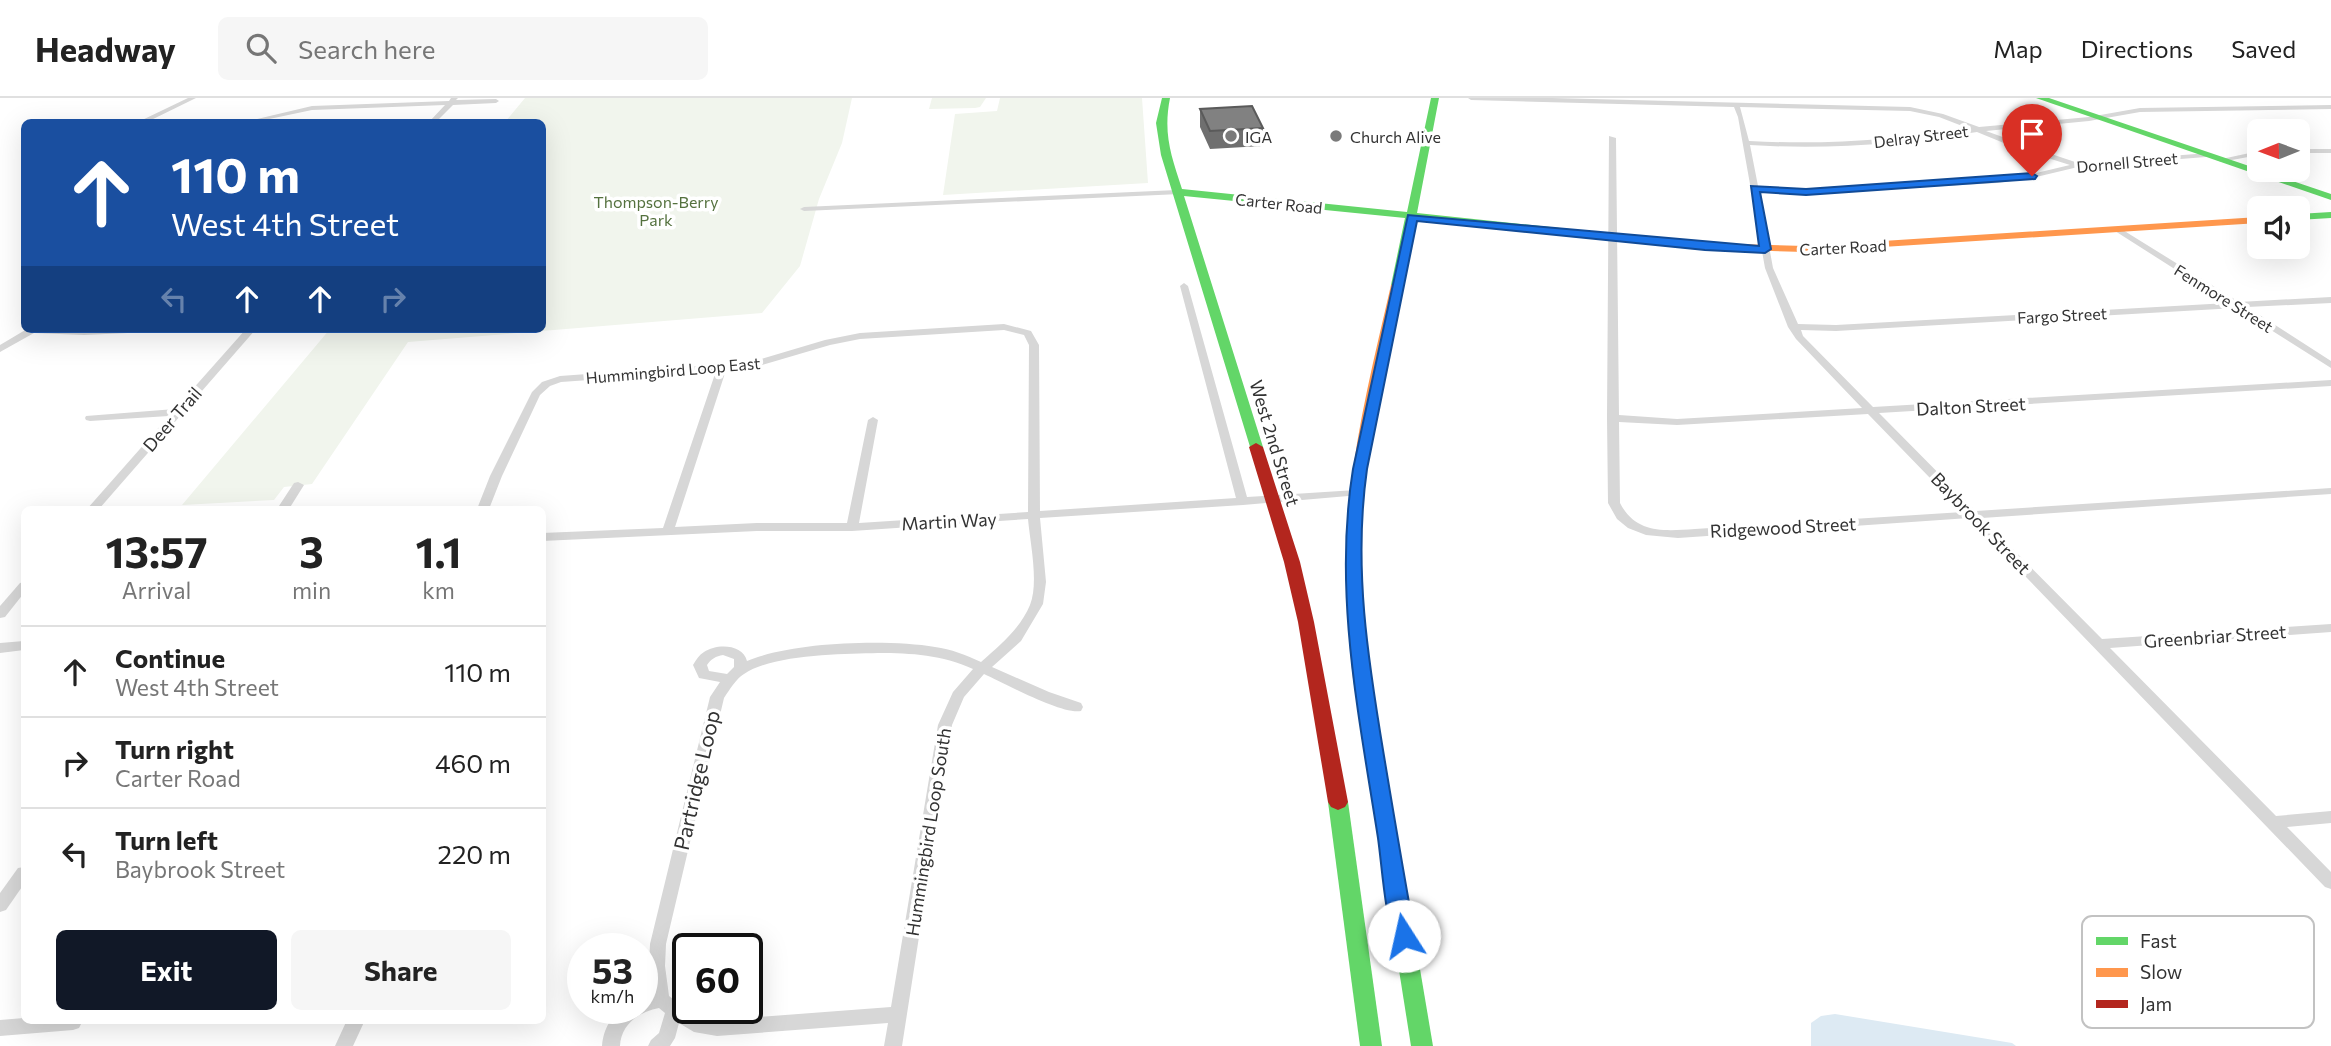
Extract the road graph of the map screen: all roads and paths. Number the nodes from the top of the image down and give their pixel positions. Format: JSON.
{"nodes":[{"id":1,"x":192,"y":98,"type":"edge"},
{"id":2,"x":1166,"y":98,"type":"edge"},
{"id":3,"x":1435,"y":98,"type":"edge"},
{"id":4,"x":1471,"y":98,"type":"edge"},
{"id":5,"x":2040,"y":98,"type":"edge"},
{"id":6,"x":1543,"y":99,"type":"edge"},
{"id":7,"x":454,"y":100,"type":"edge"},
{"id":8,"x":496,"y":101,"type":"dead end"},
{"id":9,"x":1640,"y":101,"type":"edge"},
{"id":10,"x":1737,"y":107,"type":"junction"},
{"id":11,"x":2331,"y":107,"type":"edge"},
{"id":12,"x":2096,"y":118,"type":"junction"},
{"id":13,"x":148,"y":119,"type":"edge"},
{"id":14,"x":258,"y":119,"type":"edge"},
{"id":15,"x":436,"y":119,"type":"edge"},
{"id":16,"x":1976,"y":130,"type":"junction"},
{"id":17,"x":1612,"y":138,"type":"dead end"},
{"id":18,"x":1746,"y":143,"type":"junction"},
{"id":19,"x":2310,"y":151,"type":"edge"},
{"id":20,"x":2331,"y":151,"type":"edge"},
{"id":21,"x":2247,"y":154,"type":"edge"},
{"id":22,"x":2214,"y":158,"type":"junction"},
{"id":23,"x":2078,"y":166,"type":"junction"},
{"id":24,"x":1755,"y":188,"type":"junction"},
{"id":25,"x":1177,"y":192,"type":"junction"},
{"id":26,"x":2331,"y":197,"type":"edge"},
{"id":27,"x":804,"y":209,"type":"dead end"},
{"id":28,"x":2331,"y":215,"type":"edge"},
{"id":29,"x":2310,"y":216,"type":"edge"},
{"id":30,"x":1412,"y":217,"type":"junction"},
{"id":31,"x":2247,"y":221,"type":"edge"},
{"id":32,"x":2119,"y":229,"type":"junction"},
{"id":33,"x":1611,"y":237,"type":"junction"},
{"id":34,"x":1765,"y":249,"type":"junction"},
{"id":35,"x":1184,"y":286,"type":"dead end"},
{"id":36,"x":2331,"y":300,"type":"edge"},
{"id":37,"x":2236,"y":305,"type":"junction"},
{"id":38,"x":1191,"y":307,"type":"junction"},
{"id":39,"x":1213,"y":307,"type":"junction"},
{"id":40,"x":1014,"y":327,"type":"joint"},
{"id":41,"x":1793,"y":327,"type":"junction"},
{"id":42,"x":28,"y":333,"type":"edge"},
{"id":43,"x":248,"y":333,"type":"edge"},
{"id":44,"x":0,"y":349,"type":"edge"},
{"id":45,"x":2331,"y":365,"type":"edge"},
{"id":46,"x":721,"y":369,"type":"junction"},
{"id":47,"x":2331,"y":383,"type":"edge"},
{"id":48,"x":1873,"y":411,"type":"junction"},
{"id":49,"x":179,"y":412,"type":"junction"},
{"id":50,"x":90,"y":418,"type":"dead end"},
{"id":51,"x":1612,"y":418,"type":"junction"},
{"id":52,"x":873,"y":420,"type":"dead end"},
{"id":53,"x":298,"y":485,"type":"dead end"},
{"id":54,"x":2331,"y":491,"type":"edge"},
{"id":55,"x":1356,"y":493,"type":"junction"},
{"id":56,"x":1273,"y":500,"type":"junction"},
{"id":57,"x":1243,"y":502,"type":"junction"},
{"id":58,"x":96,"y":506,"type":"edge"},
{"id":59,"x":285,"y":506,"type":"edge"},
{"id":60,"x":484,"y":506,"type":"edge"},
{"id":61,"x":1034,"y":516,"type":"junction"},
{"id":62,"x":1974,"y":516,"type":"junction"},
{"id":63,"x":852,"y":527,"type":"junction"},
{"id":64,"x":668,"y":531,"type":"junction"},
{"id":65,"x":546,"y":537,"type":"edge"},
{"id":66,"x":21,"y":590,"type":"edge"},
{"id":67,"x":0,"y":614,"type":"edge"},
{"id":68,"x":2331,"y":628,"type":"edge"},
{"id":69,"x":2099,"y":644,"type":"junction"},
{"id":70,"x":21,"y":646,"type":"edge"},
{"id":71,"x":0,"y":648,"type":"edge"},
{"id":72,"x":981,"y":669,"type":"junction"},
{"id":73,"x":1076,"y":707,"type":"dead end"},
{"id":74,"x":2331,"y":817,"type":"edge"},
{"id":75,"x":2273,"y":822,"type":"junction"},
{"id":76,"x":21,"y":877,"type":"edge"},
{"id":77,"x":2331,"y":883,"type":"edge"},
{"id":78,"x":0,"y":905,"type":"edge"},
{"id":79,"x":658,"y":1005,"type":"edge"},
{"id":80,"x":667,"y":1006,"type":"junction"},
{"id":81,"x":899,"y":1014,"type":"junction"},
{"id":82,"x":49,"y":1024,"type":"edge"},
{"id":83,"x":354,"y":1024,"type":"edge"},
{"id":84,"x":618,"y":1024,"type":"edge"},
{"id":85,"x":0,"y":1028,"type":"edge"},
{"id":86,"x":344,"y":1046,"type":"edge"},
{"id":87,"x":611,"y":1046,"type":"edge"},
{"id":88,"x":657,"y":1046,"type":"edge"},
{"id":89,"x":893,"y":1046,"type":"edge"},
{"id":90,"x":1371,"y":1046,"type":"edge"},
{"id":91,"x":1422,"y":1046,"type":"edge"}],
"edges":[{"from":1,"to":13,"type":"street"},
{"from":2,"to":25,"type":"main road","name":"West 2nd Street"},
{"from":3,"to":30,"type":"main road"},
{"from":4,"to":6,"type":"street"},
{"from":5,"to":12,"type":"main road"},
{"from":6,"to":9,"type":"street"},
{"from":7,"to":8,"type":"street"},
{"from":7,"to":14,"type":"street"},
{"from":7,"to":15,"type":"street"},
{"from":9,"to":10,"type":"street"},
{"from":10,"to":16,"type":"street"},
{"from":10,"to":18,"type":"street","name":"Baybrook Street"},
{"from":11,"to":12,"type":"street"},
{"from":12,"to":16,"type":"street","name":"Delray Street"},
{"from":12,"to":22,"type":"main road"},
{"from":16,"to":18,"type":"street","name":"Delray Street"},
{"from":16,"to":23,"type":"street"},
{"from":17,"to":33,"type":"street","name":"Ridgewood Street"},
{"from":18,"to":24,"type":"street","name":"Baybrook Street"},
{"from":19,"to":20,"type":"street"},
{"from":21,"to":22,"type":"street","name":"Dornell Street"},
{"from":22,"to":23,"type":"street","name":"Dornell Street"},
{"from":22,"to":26,"type":"main road"},
{"from":23,"to":24,"type":"street","name":"Dornell Street"},
{"from":24,"to":34,"type":"street","name":"Baybrook Street"},
{"from":25,"to":27,"type":"street"},
{"from":25,"to":30,"type":"main road","name":"Carter Road"},
{"from":25,"to":39,"type":"main road","name":"West 2nd Street"},
{"from":28,"to":29,"type":"main road"},
{"from":30,"to":33,"type":"main road","name":"Carter Road"},
{"from":30,"to":55,"type":"main road"},
{"from":31,"to":32,"type":"main road","name":"Carter Road"},
{"from":32,"to":34,"type":"main road","name":"Carter Road"},
{"from":32,"to":37,"type":"street","name":"Fenmore Street"},
{"from":33,"to":34,"type":"main road","name":"Carter Road"},
{"from":33,"to":51,"type":"street","name":"Ridgewood Street"},
{"from":34,"to":41,"type":"street","name":"Baybrook Street"},
{"from":35,"to":38,"type":"street"},
{"from":36,"to":37,"type":"street","name":"Fargo Street"},
{"from":37,"to":41,"type":"street","name":"Fargo Street"},
{"from":37,"to":45,"type":"street","name":"Fenmore Street"},
{"from":38,"to":39,"type":"street"},
{"from":38,"to":57,"type":"street"},
{"from":39,"to":56,"type":"main road","name":"West 2nd Street"},
{"from":40,"to":46,"type":"street","name":"Hummingbird Loop East"},
{"from":40,"to":61,"type":"street","name":"Hummingbird Loop South"},
{"from":41,"to":48,"type":"street","name":"Baybrook Street"},
{"from":42,"to":44,"type":"street"},
{"from":43,"to":49,"type":"street","name":"Deer Trail"},
{"from":46,"to":60,"type":"street","name":"Hummingbird Loop East"},
{"from":46,"to":64,"type":"street"},
{"from":47,"to":48,"type":"street","name":"Dalton Street"},
{"from":48,"to":51,"type":"street","name":"Dalton Street"},
{"from":48,"to":62,"type":"street","name":"Baybrook Street"},
{"from":49,"to":50,"type":"street"},
{"from":49,"to":58,"type":"street","name":"Deer Trail"},
{"from":51,"to":62,"type":"street","name":"Ridgewood Street"},
{"from":52,"to":63,"type":"street"},
{"from":53,"to":59,"type":"street"},
{"from":54,"to":62,"type":"street","name":"Ridgewood Street"},
{"from":55,"to":56,"type":"street","name":"Martin Way"},
{"from":55,"to":91,"type":"main road"},
{"from":56,"to":57,"type":"street","name":"Martin Way"},
{"from":56,"to":90,"type":"main road","name":"West 2nd Street"},
{"from":57,"to":61,"type":"street","name":"Martin Way"},
{"from":61,"to":63,"type":"street","name":"Martin Way"},
{"from":61,"to":72,"type":"street","name":"Hummingbird Loop South"},
{"from":62,"to":69,"type":"street","name":"Baybrook Street"},
{"from":63,"to":64,"type":"street","name":"Martin Way"},
{"from":64,"to":65,"type":"street","name":"Martin Way"},
{"from":66,"to":67,"type":"street"},
{"from":68,"to":69,"type":"street","name":"Greenbriar Street"},
{"from":69,"to":75,"type":"street","name":"Baybrook Street"},
{"from":70,"to":71,"type":"street"},
{"from":72,"to":73,"type":"street","name":"Partridge Loop"},
{"from":72,"to":80,"type":"street","name":"Partridge Loop"},
{"from":72,"to":81,"type":"street","name":"Hummingbird Loop South"},
{"from":74,"to":75,"type":"street"},
{"from":75,"to":77,"type":"street","name":"Baybrook Street"},
{"from":76,"to":78,"type":"street"},
{"from":79,"to":80,"type":"street"},
{"from":80,"to":81,"type":"street"},
{"from":80,"to":88,"type":"street"},
{"from":81,"to":89,"type":"street","name":"Hummingbird Loop South"},
{"from":82,"to":85,"type":"street"},
{"from":83,"to":86,"type":"street"},
{"from":84,"to":87,"type":"street"}]}
